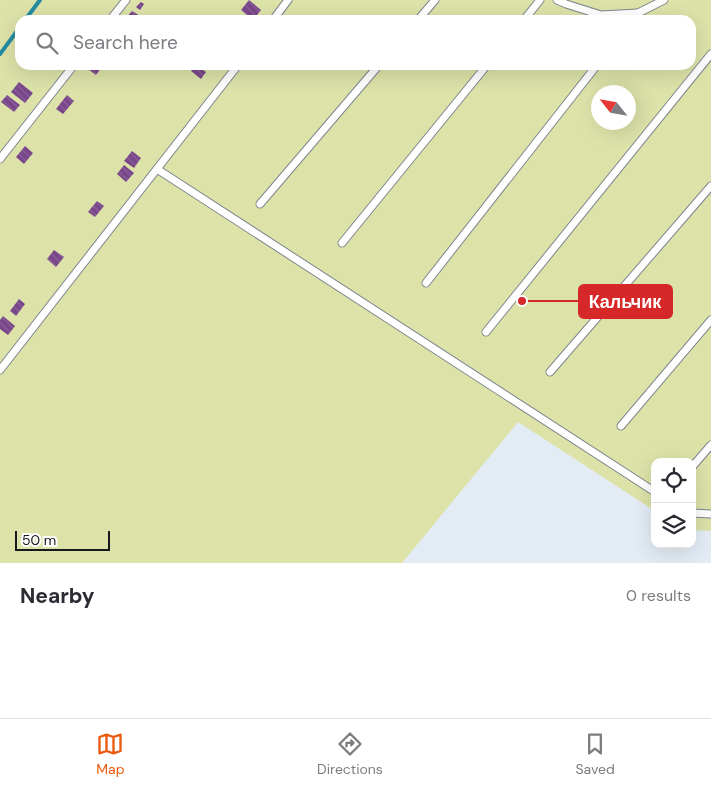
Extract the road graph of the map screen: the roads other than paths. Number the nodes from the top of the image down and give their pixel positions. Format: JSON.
{"nodes":[{"id":1,"x":126,"y":0,"type":"edge"},
{"id":2,"x":288,"y":0,"type":"edge"},
{"id":3,"x":436,"y":0,"type":"edge"},
{"id":4,"x":540,"y":0,"type":"edge"},
{"id":5,"x":557,"y":0,"type":"edge"},
{"id":6,"x":664,"y":0,"type":"edge"},
{"id":7,"x":568,"y":2,"type":"edge"},
{"id":8,"x":638,"y":13,"type":"joint"},
{"id":9,"x":114,"y":15,"type":"edge"},
{"id":10,"x":277,"y":15,"type":"edge"},
{"id":11,"x":422,"y":15,"type":"edge"},
{"id":12,"x":528,"y":15,"type":"edge"},
{"id":13,"x":711,"y":54,"type":"edge"},
{"id":14,"x":70,"y":70,"type":"edge"},
{"id":15,"x":234,"y":70,"type":"edge"},
{"id":16,"x":376,"y":70,"type":"edge"},
{"id":17,"x":483,"y":70,"type":"edge"},
{"id":18,"x":593,"y":70,"type":"edge"},
{"id":19,"x":0,"y":159,"type":"edge"},
{"id":20,"x":157,"y":169,"type":"junction"},
{"id":21,"x":711,"y":186,"type":"edge"},
{"id":22,"x":260,"y":204,"type":"dead end"},
{"id":23,"x":342,"y":244,"type":"dead end"},
{"id":24,"x":426,"y":282,"type":"dead end"},
{"id":25,"x":711,"y":320,"type":"edge"},
{"id":26,"x":486,"y":332,"type":"dead end"},
{"id":27,"x":0,"y":370,"type":"edge"},
{"id":28,"x":550,"y":372,"type":"dead end"},
{"id":29,"x":621,"y":426,"type":"dead end"},
{"id":30,"x":711,"y":445,"type":"edge"},
{"id":31,"x":696,"y":462,"type":"edge"},
{"id":32,"x":651,"y":489,"type":"edge"},
{"id":33,"x":696,"y":513,"type":"edge"},
{"id":34,"x":711,"y":514,"type":"edge"}],
"edges":[{"from":1,"to":9,"type":"lane"},
{"from":2,"to":10,"type":"lane"},
{"from":3,"to":11,"type":"lane"},
{"from":4,"to":12,"type":"lane"},
{"from":5,"to":7,"type":"lane"},
{"from":6,"to":8,"type":"lane"},
{"from":7,"to":8,"type":"lane"},
{"from":13,"to":26,"type":"lane"},
{"from":14,"to":19,"type":"lane"},
{"from":15,"to":20,"type":"lane"},
{"from":16,"to":22,"type":"lane"},
{"from":17,"to":23,"type":"lane"},
{"from":18,"to":24,"type":"lane"},
{"from":20,"to":27,"type":"lane"},
{"from":20,"to":32,"type":"lane"},
{"from":21,"to":28,"type":"lane"},
{"from":25,"to":29,"type":"lane"},
{"from":30,"to":31,"type":"lane"},
{"from":33,"to":34,"type":"lane"}]}
